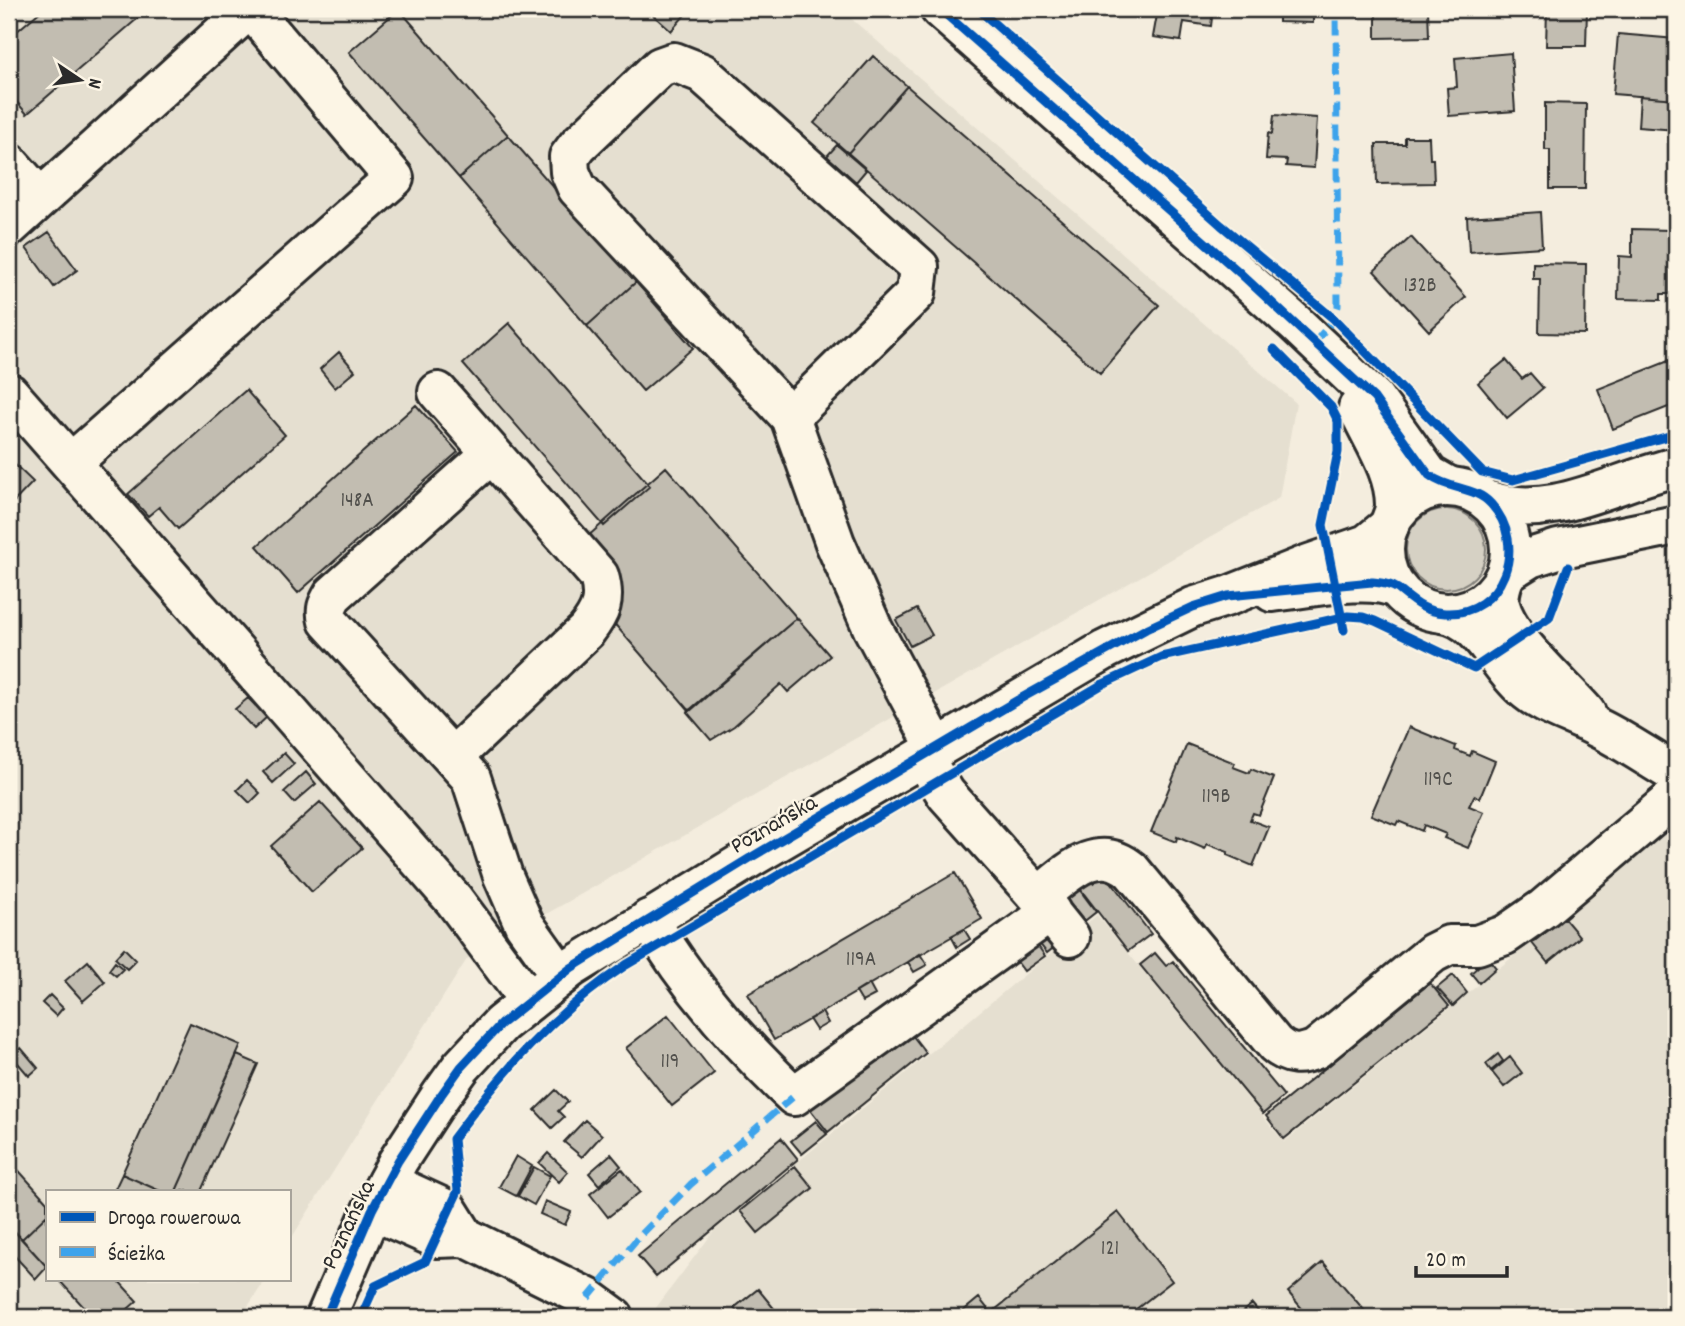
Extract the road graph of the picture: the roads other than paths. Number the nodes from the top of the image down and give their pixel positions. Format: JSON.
{"nodes":[{"id":1,"x":250,"y":9,"type":"edge"},
{"id":2,"x":940,"y":9,"type":"edge"},
{"id":3,"x":9,"y":163,"type":"edge"},
{"id":4,"x":40,"y":198,"type":"junction"},
{"id":5,"x":9,"y":227,"type":"edge"},
{"id":6,"x":1341,"y":367,"type":"junction"},
{"id":7,"x":438,"y":392,"type":"dead end"},
{"id":8,"x":9,"y":393,"type":"edge"},
{"id":9,"x":790,"y":417,"type":"junction"},
{"id":10,"x":491,"y":454,"type":"junction"},
{"id":11,"x":71,"y":463,"type":"junction"},
{"id":12,"x":1676,"y":467,"type":"edge"},
{"id":13,"x":1450,"y":486,"type":"junction"},
{"id":14,"x":1489,"y":501,"type":"junction"},
{"id":15,"x":1676,"y":525,"type":"edge"},
{"id":16,"x":1389,"y":526,"type":"junction"},
{"id":17,"x":1506,"y":573,"type":"junction"},
{"id":18,"x":1398,"y":589,"type":"junction"},
{"id":19,"x":1228,"y":596,"type":"junction"},
{"id":20,"x":1443,"y":613,"type":"junction"},
{"id":21,"x":1599,"y":728,"type":"junction"},
{"id":22,"x":930,"y":753,"type":"junction"},
{"id":23,"x":453,"y":757,"type":"junction"},
{"id":24,"x":1676,"y":774,"type":"edge"},
{"id":25,"x":1676,"y":796,"type":"edge"},
{"id":26,"x":1053,"y":915,"type":"junction"},
{"id":27,"x":649,"y":919,"type":"junction"},
{"id":28,"x":561,"y":976,"type":"junction"},
{"id":29,"x":529,"y":1001,"type":"junction"},
{"id":30,"x":380,"y":1196,"type":"junction"},
{"id":31,"x":326,"y":1317,"type":"edge"},
{"id":32,"x":614,"y":1317,"type":"edge"}],
"edges":[{"from":1,"to":4,"type":"main road"},
{"from":1,"to":11,"type":"main road"},
{"from":2,"to":6,"type":"main road"},
{"from":3,"to":4,"type":"main road"},
{"from":4,"to":5,"type":"main road"},
{"from":6,"to":13,"type":"main road"},
{"from":6,"to":16,"type":"main road"},
{"from":7,"to":10,"type":"main road"},
{"from":8,"to":11,"type":"main road"},
{"from":9,"to":9,"type":"main road"},
{"from":9,"to":22,"type":"main road"},
{"from":10,"to":23,"type":"main road"},
{"from":10,"to":23,"type":"main road"},
{"from":11,"to":29,"type":"main road"},
{"from":12,"to":14,"type":"main road"},
{"from":13,"to":14,"type":"main road"},
{"from":13,"to":16,"type":"main road"},
{"from":14,"to":17,"type":"main road"},
{"from":15,"to":17,"type":"main road"},
{"from":16,"to":18,"type":"main road"},
{"from":16,"to":19,"type":"main road","name":"Poznańska"},
{"from":17,"to":20,"type":"main road"},
{"from":17,"to":21,"type":"main road"},
{"from":18,"to":19,"type":"main road","name":"Poznańska"},
{"from":18,"to":20,"type":"main road"},
{"from":19,"to":22,"type":"main road","name":"Poznańska"},
{"from":20,"to":21,"type":"main road"},
{"from":21,"to":24,"type":"main road"},
{"from":22,"to":26,"type":"main road"},
{"from":22,"to":27,"type":"main road","name":"Poznańska"},
{"from":23,"to":28,"type":"main road"},
{"from":25,"to":26,"type":"main road"},
{"from":26,"to":27,"type":"main road"},
{"from":27,"to":28,"type":"main road","name":"Poznańska"},
{"from":28,"to":29,"type":"main road","name":"Poznańska"},
{"from":29,"to":30,"type":"main road","name":"Poznańska"},
{"from":30,"to":31,"type":"main road","name":"Poznańska"},
{"from":30,"to":32,"type":"main road"}]}
